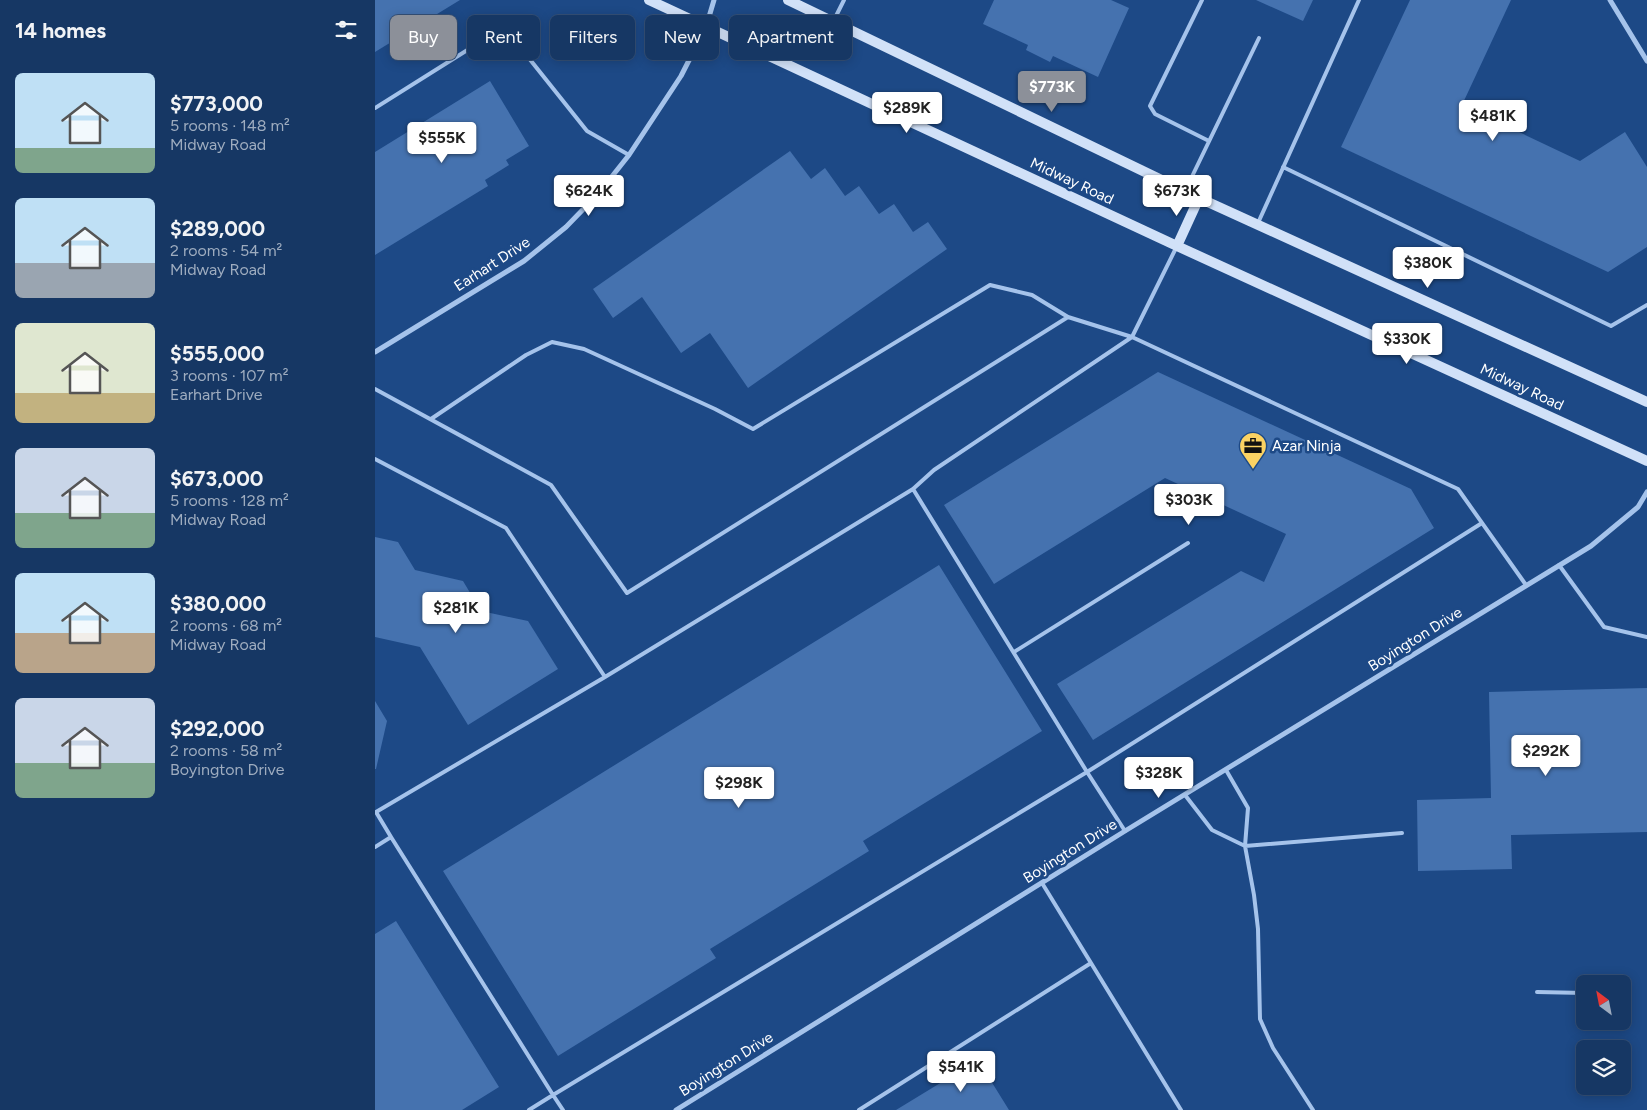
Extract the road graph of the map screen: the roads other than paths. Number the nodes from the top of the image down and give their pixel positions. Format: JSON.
{"nodes":[{"id":1,"x":649,"y":0,"type":"edge"},
{"id":2,"x":714,"y":0,"type":"edge"},
{"id":3,"x":788,"y":0,"type":"edge"},
{"id":4,"x":844,"y":0,"type":"edge"},
{"id":5,"x":1202,"y":0,"type":"edge"},
{"id":6,"x":1359,"y":0,"type":"edge"},
{"id":7,"x":1610,"y":0,"type":"edge"},
{"id":8,"x":681,"y":15,"type":"edge"},
{"id":9,"x":710,"y":15,"type":"edge"},
{"id":10,"x":819,"y":15,"type":"edge"},
{"id":11,"x":836,"y":15,"type":"edge"},
{"id":12,"x":852,"y":31,"type":"edge"},
{"id":13,"x":719,"y":33,"type":"edge"},
{"id":14,"x":1259,"y":38,"type":"dead end"},
{"id":15,"x":689,"y":60,"type":"edge"},
{"id":16,"x":1647,"y":61,"type":"edge"},
{"id":17,"x":375,"y":108,"type":"edge"},
{"id":18,"x":1209,"y":141,"type":"junction"},
{"id":19,"x":629,"y":155,"type":"junction"},
{"id":20,"x":1283,"y":167,"type":"junction"},
{"id":21,"x":1185,"y":191,"type":"junction"},
{"id":22,"x":1199,"y":198,"type":"junction"},
{"id":23,"x":1257,"y":225,"type":"junction"},
{"id":24,"x":1177,"y":246,"type":"junction"},
{"id":25,"x":1647,"y":305,"type":"edge"},
{"id":26,"x":1068,"y":318,"type":"junction"},
{"id":27,"x":1132,"y":337,"type":"junction"},
{"id":28,"x":375,"y":352,"type":"edge"},
{"id":29,"x":375,"y":389,"type":"edge"},
{"id":30,"x":1647,"y":402,"type":"edge"},
{"id":31,"x":431,"y":419,"type":"junction"},
{"id":32,"x":375,"y":459,"type":"edge"},
{"id":33,"x":1647,"y":461,"type":"edge"},
{"id":34,"x":913,"y":489,"type":"junction"},
{"id":35,"x":1647,"y":492,"type":"edge"},
{"id":36,"x":1482,"y":523,"type":"junction"},
{"id":37,"x":1187,"y":543,"type":"dead end"},
{"id":38,"x":1559,"y":565,"type":"junction"},
{"id":39,"x":1526,"y":585,"type":"junction"},
{"id":40,"x":1647,"y":637,"type":"edge"},
{"id":41,"x":1013,"y":652,"type":"junction"},
{"id":42,"x":605,"y":677,"type":"junction"},
{"id":43,"x":1226,"y":770,"type":"junction"},
{"id":44,"x":1087,"y":772,"type":"junction"},
{"id":45,"x":1185,"y":795,"type":"junction"},
{"id":46,"x":376,"y":813,"type":"edge"},
{"id":47,"x":1125,"y":832,"type":"junction"},
{"id":48,"x":1403,"y":834,"type":"dead end"},
{"id":49,"x":391,"y":837,"type":"junction"},
{"id":50,"x":1245,"y":846,"type":"junction"},
{"id":51,"x":375,"y":847,"type":"edge"},
{"id":52,"x":1042,"y":883,"type":"junction"},
{"id":53,"x":1091,"y":963,"type":"junction"},
{"id":54,"x":1537,"y":992,"type":"dead end"},
{"id":55,"x":1576,"y":993,"type":"edge"},
{"id":56,"x":553,"y":1095,"type":"junction"},
{"id":57,"x":529,"y":1110,"type":"edge"},
{"id":58,"x":563,"y":1110,"type":"edge"},
{"id":59,"x":676,"y":1110,"type":"edge"},
{"id":60,"x":859,"y":1110,"type":"edge"},
{"id":61,"x":1181,"y":1110,"type":"edge"},
{"id":62,"x":1313,"y":1110,"type":"edge"}],
"edges":[{"from":1,"to":8,"type":"main road","name":"Midway Road"},
{"from":2,"to":9,"type":"street","name":"Earhart Drive"},
{"from":3,"to":10,"type":"main road"},
{"from":4,"to":11,"type":"lane"},
{"from":5,"to":18,"type":"lane"},
{"from":6,"to":20,"type":"lane"},
{"from":7,"to":16,"type":"street"},
{"from":12,"to":21,"type":"main road"},
{"from":13,"to":24,"type":"main road","name":"Midway Road"},
{"from":14,"to":18,"type":"lane"},
{"from":15,"to":19,"type":"street","name":"Earhart Drive"},
{"from":17,"to":19,"type":"lane"},
{"from":18,"to":21,"type":"lane"},
{"from":19,"to":28,"type":"street","name":"Earhart Drive"},
{"from":20,"to":23,"type":"lane"},
{"from":20,"to":25,"type":"lane"},
{"from":21,"to":22,"type":"main road"},
{"from":22,"to":23,"type":"main road"},
{"from":22,"to":24,"type":"main road"},
{"from":23,"to":30,"type":"main road"},
{"from":24,"to":27,"type":"lane"},
{"from":24,"to":33,"type":"main road","name":"Midway Road"},
{"from":26,"to":27,"type":"lane"},
{"from":26,"to":31,"type":"lane"},
{"from":26,"to":31,"type":"lane"},
{"from":27,"to":34,"type":"lane"},
{"from":27,"to":36,"type":"lane"},
{"from":29,"to":31,"type":"lane"},
{"from":32,"to":42,"type":"lane"},
{"from":34,"to":41,"type":"lane"},
{"from":34,"to":42,"type":"lane"},
{"from":35,"to":38,"type":"street","name":"Boyington Drive"},
{"from":36,"to":39,"type":"lane"},
{"from":36,"to":44,"type":"lane"},
{"from":37,"to":41,"type":"lane"},
{"from":38,"to":39,"type":"street","name":"Boyington Drive"},
{"from":38,"to":40,"type":"lane"},
{"from":39,"to":43,"type":"street","name":"Boyington Drive"},
{"from":41,"to":44,"type":"lane"},
{"from":42,"to":46,"type":"lane"},
{"from":43,"to":45,"type":"street","name":"Boyington Drive"},
{"from":43,"to":50,"type":"lane"},
{"from":44,"to":47,"type":"lane"},
{"from":44,"to":56,"type":"lane"},
{"from":45,"to":47,"type":"street","name":"Boyington Drive"},
{"from":45,"to":50,"type":"lane"},
{"from":46,"to":49,"type":"lane"},
{"from":47,"to":52,"type":"street","name":"Boyington Drive"},
{"from":48,"to":50,"type":"lane"},
{"from":49,"to":51,"type":"lane"},
{"from":49,"to":56,"type":"lane"},
{"from":50,"to":62,"type":"lane"},
{"from":52,"to":53,"type":"lane"},
{"from":52,"to":59,"type":"street","name":"Boyington Drive"},
{"from":53,"to":60,"type":"lane"},
{"from":53,"to":61,"type":"lane"},
{"from":54,"to":55,"type":"lane"},
{"from":56,"to":57,"type":"lane"},
{"from":56,"to":58,"type":"lane"}]}
